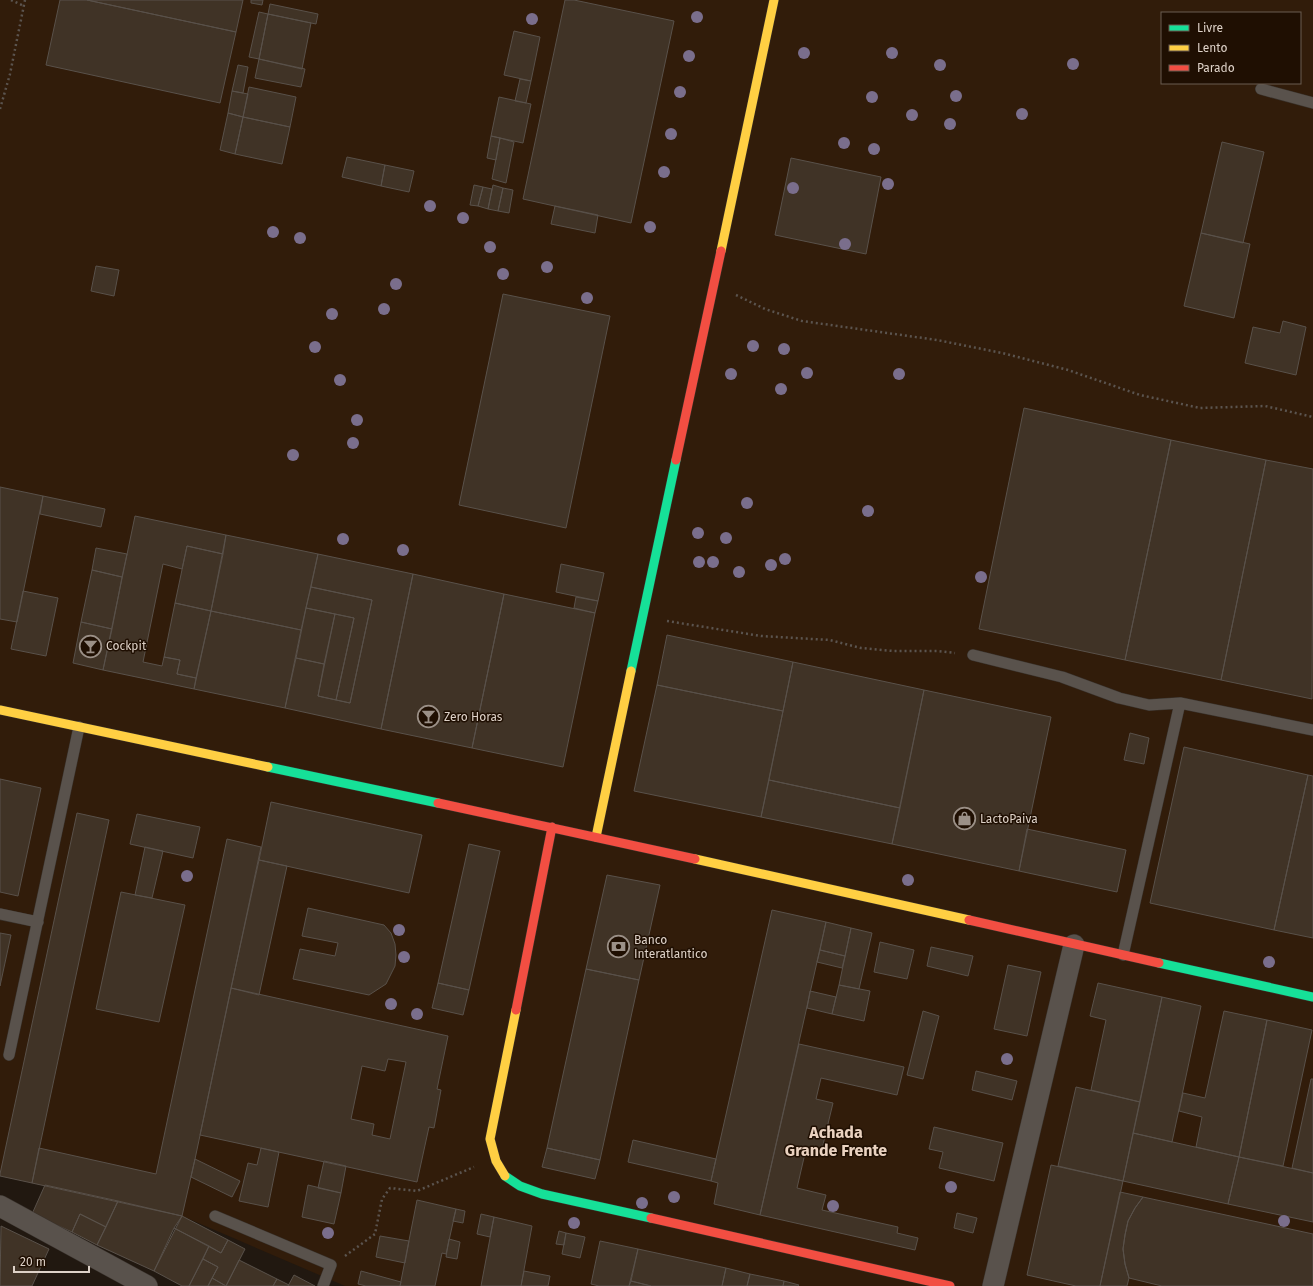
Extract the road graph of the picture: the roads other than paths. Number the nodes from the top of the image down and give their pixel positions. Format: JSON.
{"nodes":[{"id":1,"x":774,"y":0,"type":"edge"},
{"id":2,"x":1261,"y":89,"type":"dead end"},
{"id":3,"x":1313,"y":103,"type":"edge"},
{"id":4,"x":973,"y":655,"type":"road end"},
{"id":5,"x":1180,"y":702,"type":"junction"},
{"id":6,"x":0,"y":710,"type":"edge"},
{"id":7,"x":78,"y":727,"type":"junction"},
{"id":8,"x":1313,"y":730,"type":"edge"},
{"id":9,"x":552,"y":827,"type":"junction"},
{"id":10,"x":596,"y":837,"type":"junction"},
{"id":11,"x":0,"y":914,"type":"edge"},
{"id":12,"x":38,"y":922,"type":"junction"},
{"id":13,"x":1074,"y":945,"type":"junction"},
{"id":14,"x":1123,"y":955,"type":"junction"},
{"id":15,"x":1313,"y":997,"type":"edge"},
{"id":16,"x":9,"y":1055,"type":"dead end"},
{"id":17,"x":0,"y":1206,"type":"edge"},
{"id":18,"x":215,"y":1216,"type":"dead end"},
{"id":19,"x":147,"y":1286,"type":"edge"},
{"id":20,"x":323,"y":1286,"type":"edge"},
{"id":21,"x":950,"y":1286,"type":"edge"},
{"id":22,"x":994,"y":1286,"type":"edge"}],
"edges":[{"from":1,"to":10,"type":"street"},
{"from":2,"to":3,"type":"lane"},
{"from":4,"to":5,"type":"lane"},
{"from":5,"to":8,"type":"lane"},
{"from":5,"to":14,"type":"lane"},
{"from":6,"to":7,"type":"street"},
{"from":7,"to":9,"type":"street"},
{"from":7,"to":12,"type":"lane"},
{"from":9,"to":10,"type":"street"},
{"from":9,"to":21,"type":"street"},
{"from":10,"to":13,"type":"street"},
{"from":11,"to":12,"type":"lane"},
{"from":12,"to":16,"type":"lane"},
{"from":13,"to":14,"type":"street"},
{"from":13,"to":22,"type":"street"},
{"from":14,"to":15,"type":"street"},
{"from":17,"to":19,"type":"street"},
{"from":18,"to":20,"type":"lane"}]}
